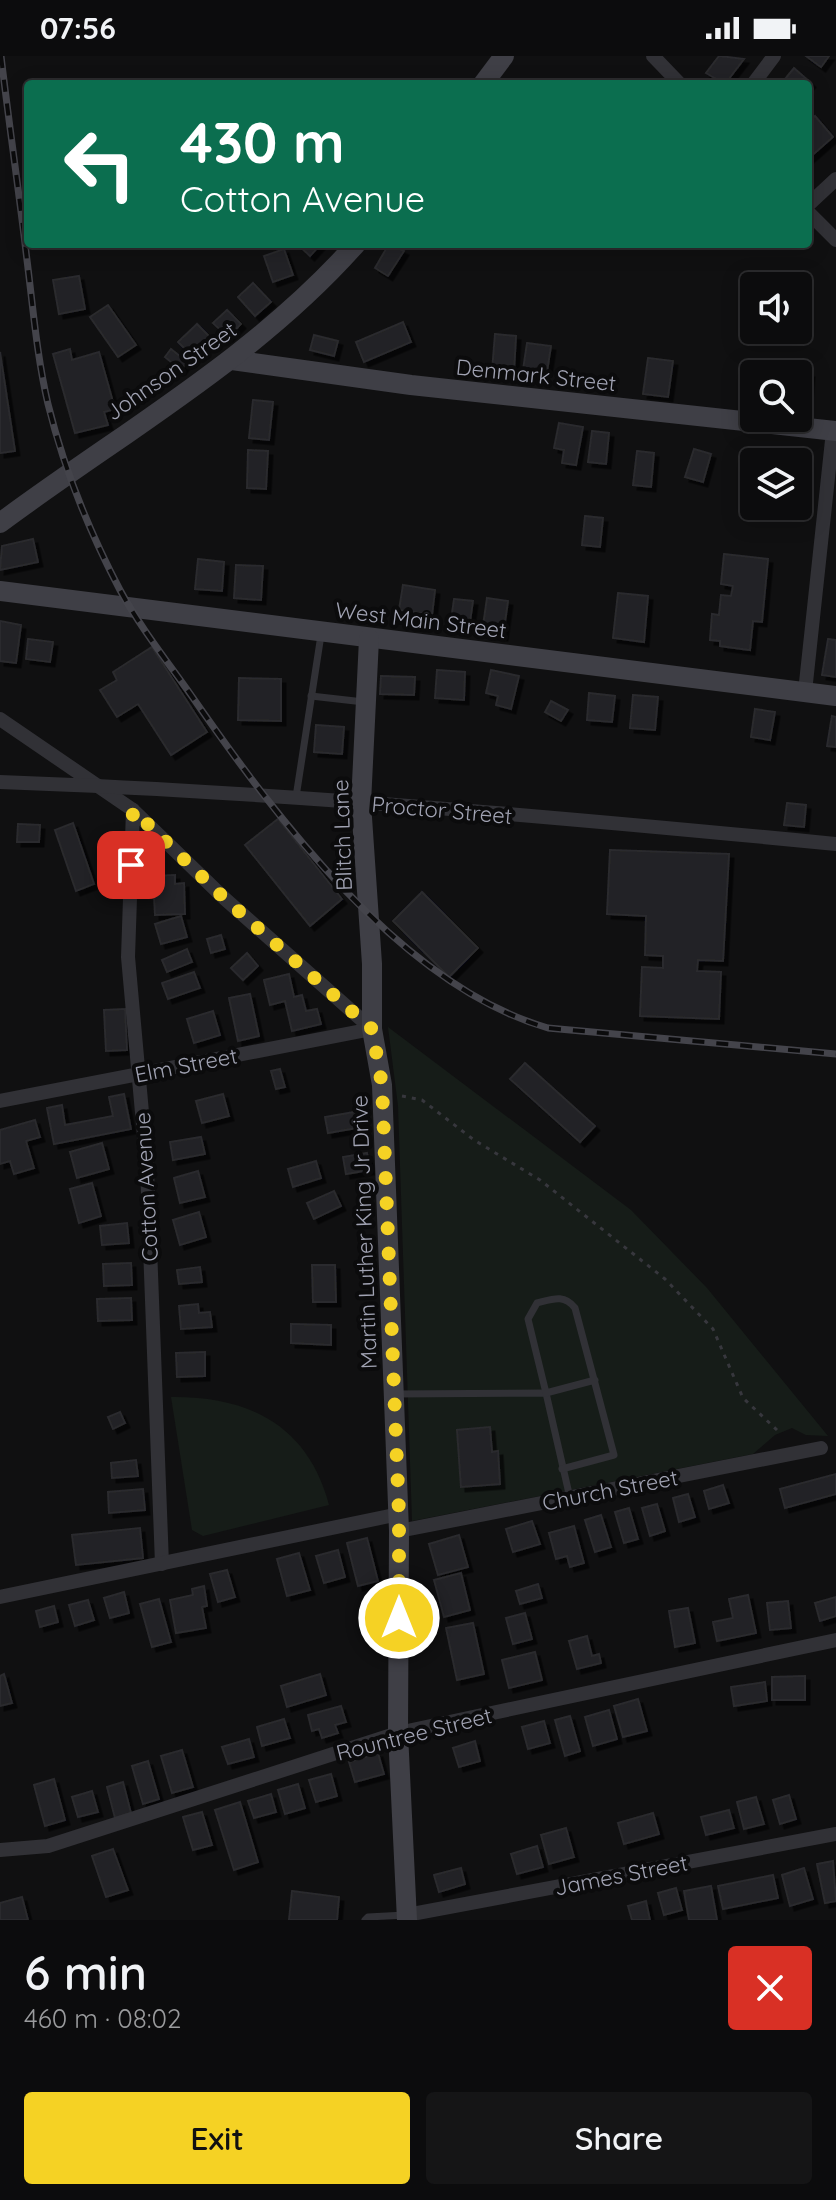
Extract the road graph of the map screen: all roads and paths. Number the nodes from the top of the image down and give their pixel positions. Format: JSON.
{"nodes":[{"id":1,"x":504,"y":56,"type":"edge"},
{"id":2,"x":653,"y":56,"type":"edge"},
{"id":3,"x":774,"y":56,"type":"edge"},
{"id":4,"x":486,"y":80,"type":"edge"},
{"id":5,"x":676,"y":80,"type":"edge"},
{"id":6,"x":756,"y":80,"type":"edge"},
{"id":7,"x":836,"y":179,"type":"edge"},
{"id":8,"x":812,"y":201,"type":"edge"},
{"id":9,"x":812,"y":216,"type":"edge"},
{"id":10,"x":836,"y":240,"type":"edge"},
{"id":11,"x":352,"y":248,"type":"edge"},
{"id":12,"x":232,"y":360,"type":"junction"},
{"id":13,"x":835,"y":431,"type":"edge"},
{"id":14,"x":0,"y":523,"type":"edge"},
{"id":15,"x":0,"y":591,"type":"edge"},
{"id":16,"x":321,"y":633,"type":"junction"},
{"id":17,"x":369,"y":639,"type":"junction"},
{"id":18,"x":805,"y":692,"type":"junction"},
{"id":19,"x":311,"y":696,"type":"junction"},
{"id":20,"x":836,"y":696,"type":"edge"},
{"id":21,"x":366,"y":703,"type":"junction"},
{"id":22,"x":0,"y":719,"type":"edge"},
{"id":23,"x":0,"y":781,"type":"edge"},
{"id":24,"x":98,"y":786,"type":"junction"},
{"id":25,"x":296,"y":799,"type":"junction"},
{"id":26,"x":361,"y":803,"type":"junction"},
{"id":27,"x":133,"y":810,"type":"junction"},
{"id":28,"x":836,"y":844,"type":"edge"},
{"id":29,"x":372,"y":1029,"type":"junction"},
{"id":30,"x":138,"y":1074,"type":"junction"},
{"id":31,"x":402,"y":1096,"type":"dead end"},
{"id":32,"x":0,"y":1101,"type":"edge"},
{"id":33,"x":595,"y":1380,"type":"junction"},
{"id":34,"x":546,"y":1393,"type":"junction"},
{"id":35,"x":394,"y":1394,"type":"junction"},
{"id":36,"x":777,"y":1430,"type":"dead end"},
{"id":37,"x":821,"y":1448,"type":"dead end"},
{"id":38,"x":562,"y":1469,"type":"junction"},
{"id":39,"x":570,"y":1498,"type":"junction"},
{"id":40,"x":399,"y":1523,"type":"junction"},
{"id":41,"x":162,"y":1564,"type":"junction"},
{"id":42,"x":0,"y":1597,"type":"edge"},
{"id":43,"x":836,"y":1640,"type":"edge"},
{"id":44,"x":398,"y":1733,"type":"junction"},
{"id":45,"x":836,"y":1834,"type":"edge"},
{"id":46,"x":0,"y":1850,"type":"edge"},
{"id":47,"x":407,"y":1918,"type":"edge"},
{"id":48,"x":365,"y":1920,"type":"edge"}],
"edges":[{"from":1,"to":4,"type":"street"},
{"from":2,"to":5,"type":"street"},
{"from":3,"to":6,"type":"street"},
{"from":7,"to":8,"type":"street"},
{"from":9,"to":10,"type":"street"},
{"from":11,"to":12,"type":"street","name":"Johnson Street"},
{"from":12,"to":13,"type":"street","name":"Denmark Street"},
{"from":12,"to":14,"type":"street","name":"Johnson Street"},
{"from":13,"to":18,"type":"street"},
{"from":15,"to":16,"type":"street","name":"West Main Street"},
{"from":16,"to":17,"type":"street","name":"West Main Street"},
{"from":16,"to":19,"type":"lane"},
{"from":17,"to":18,"type":"street","name":"West Main Street"},
{"from":17,"to":21,"type":"street","name":"Blitch Lane"},
{"from":18,"to":20,"type":"street","name":"West Main Street"},
{"from":19,"to":21,"type":"lane"},
{"from":19,"to":25,"type":"lane"},
{"from":21,"to":26,"type":"street","name":"Blitch Lane"},
{"from":22,"to":24,"type":"street"},
{"from":23,"to":24,"type":"street","name":"Proctor Street"},
{"from":24,"to":25,"type":"street","name":"Proctor Street"},
{"from":24,"to":27,"type":"street"},
{"from":25,"to":26,"type":"street","name":"Proctor Street"},
{"from":26,"to":28,"type":"street","name":"Proctor Street"},
{"from":26,"to":29,"type":"street","name":"Blitch Lane"},
{"from":27,"to":29,"type":"street"},
{"from":27,"to":30,"type":"street","name":"Cotton Avenue"},
{"from":29,"to":30,"type":"street","name":"Elm Street"},
{"from":29,"to":35,"type":"street","name":"Martin Luther King Jr Drive"},
{"from":30,"to":32,"type":"street","name":"Elm Street"},
{"from":30,"to":41,"type":"street","name":"Cotton Avenue"},
{"from":31,"to":36,"type":"path"},
{"from":33,"to":34,"type":"lane"},
{"from":33,"to":34,"type":"lane"},
{"from":33,"to":38,"type":"lane"},
{"from":34,"to":35,"type":"lane"},
{"from":34,"to":38,"type":"lane"},
{"from":35,"to":40,"type":"street","name":"Martin Luther King Jr Drive"},
{"from":37,"to":39,"type":"street","name":"Church Street"},
{"from":38,"to":39,"type":"lane"},
{"from":39,"to":40,"type":"street","name":"Church Street"},
{"from":40,"to":41,"type":"street","name":"Church Street"},
{"from":40,"to":44,"type":"street","name":"Martin Luther King Jr Drive"},
{"from":41,"to":42,"type":"street","name":"Church Street"},
{"from":43,"to":44,"type":"street","name":"Rountree Street"},
{"from":44,"to":46,"type":"street","name":"Rountree Street"},
{"from":44,"to":47,"type":"street","name":"Martin Luther King Jr Drive"},
{"from":45,"to":47,"type":"street","name":"James Street"},
{"from":47,"to":48,"type":"lane"}]}
